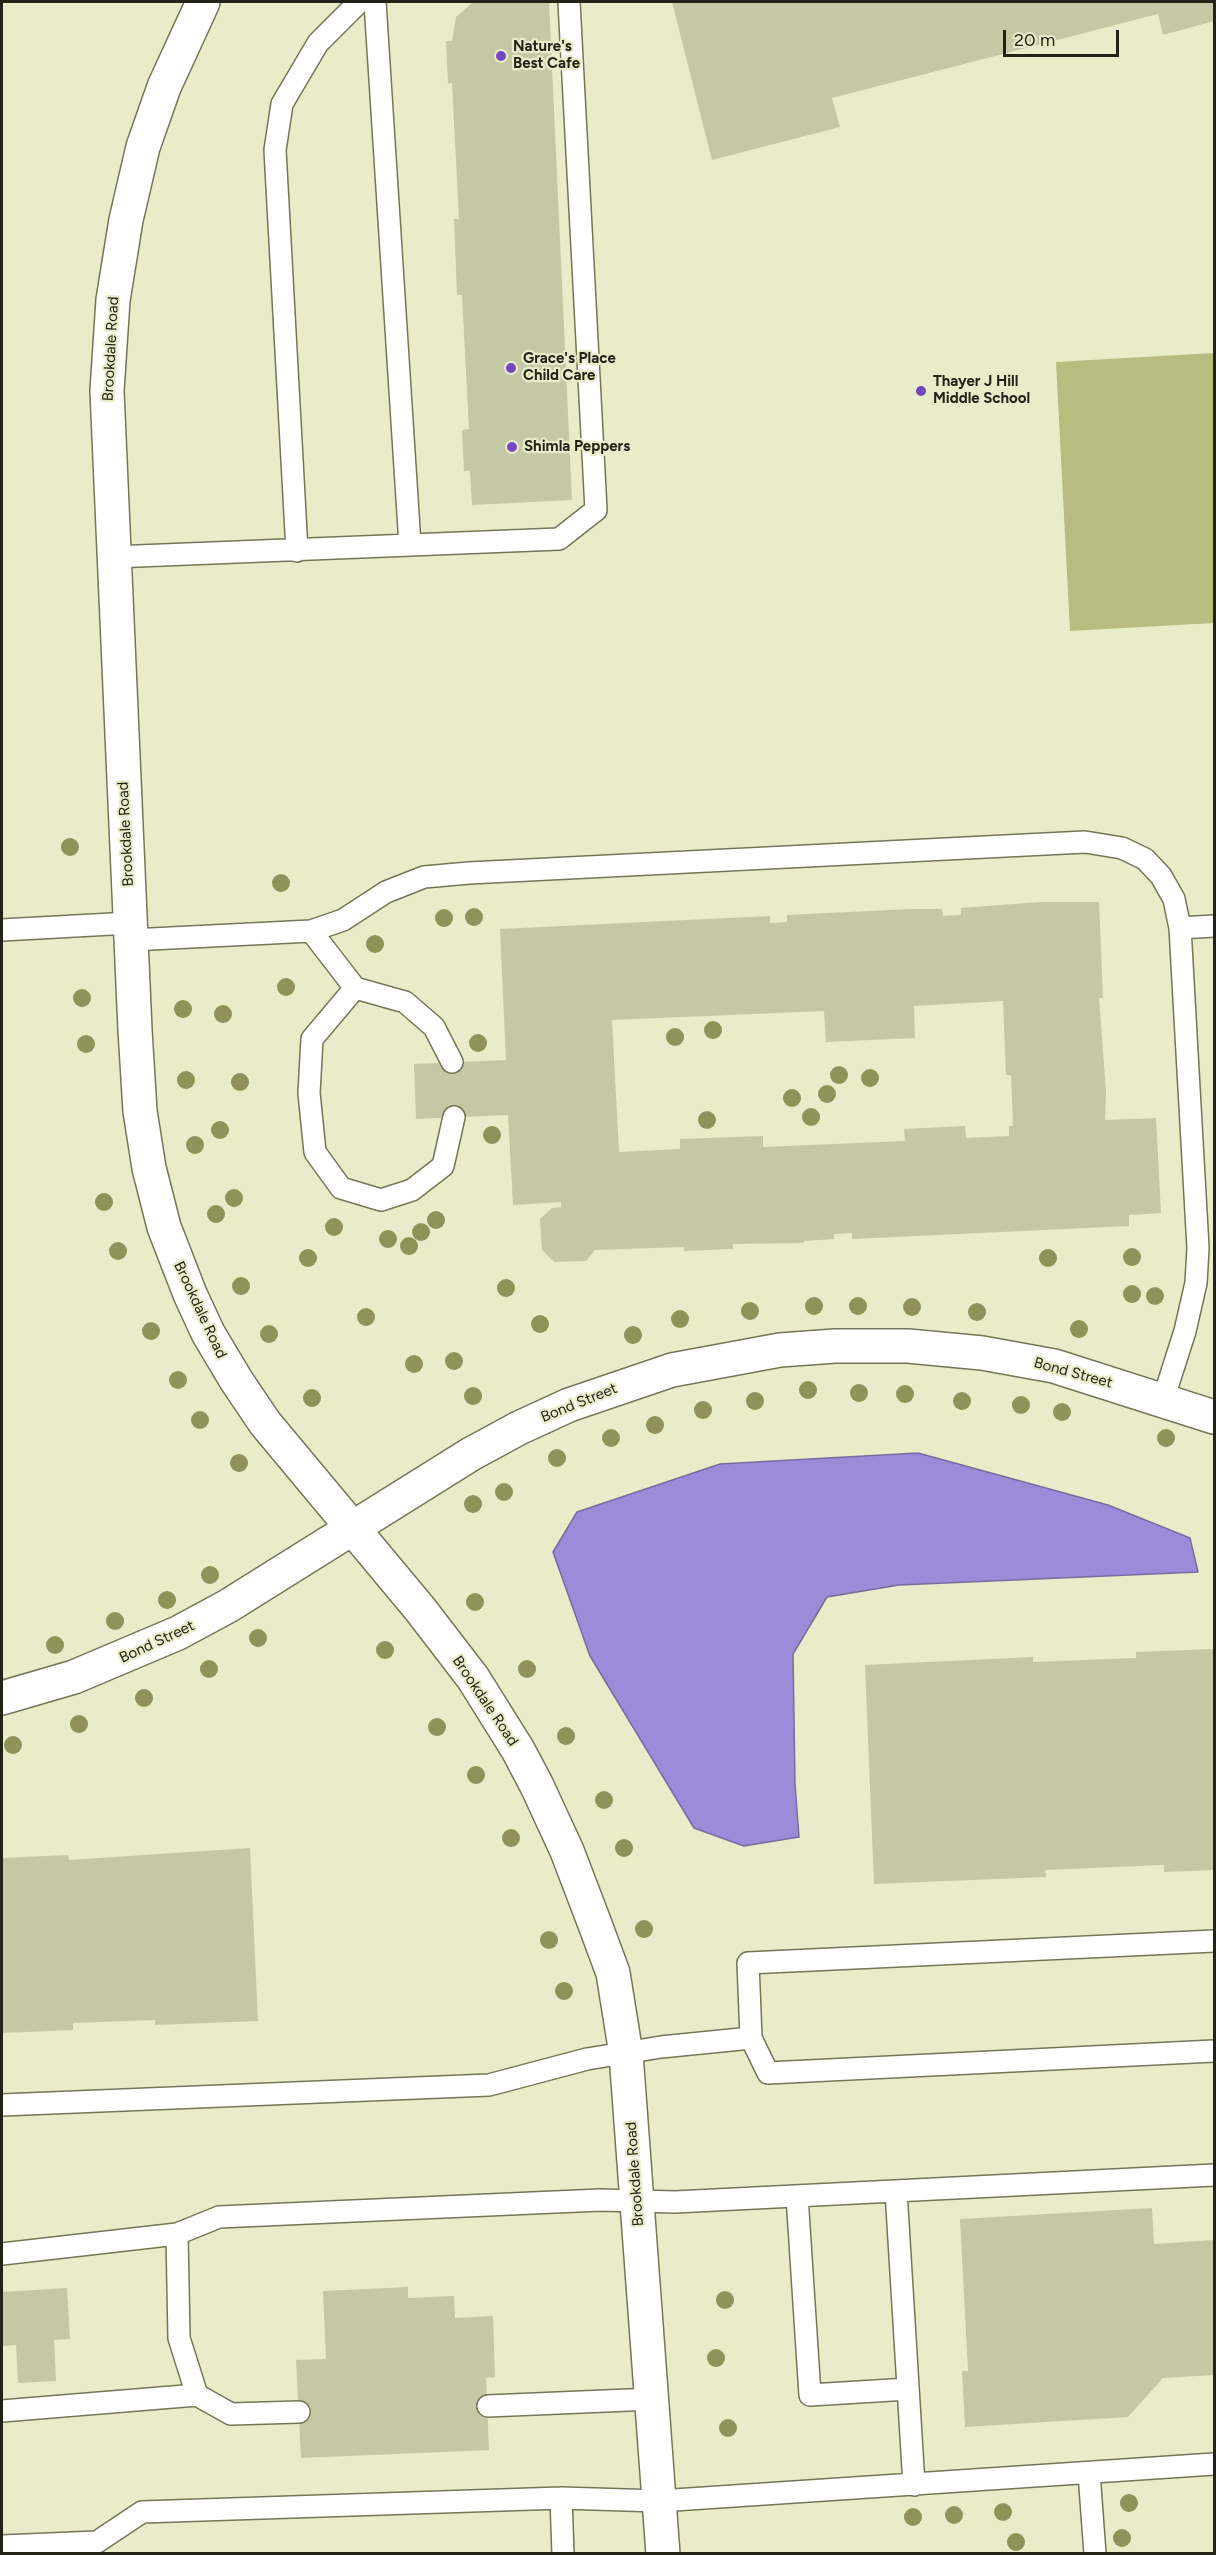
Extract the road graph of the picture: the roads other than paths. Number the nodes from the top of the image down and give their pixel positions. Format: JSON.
{"nodes":[{"id":1,"x":203,"y":2,"type":"edge"},
{"id":2,"x":359,"y":2,"type":"edge"},
{"id":3,"x":375,"y":2,"type":"edge"},
{"id":4,"x":569,"y":2,"type":"edge"},
{"id":5,"x":410,"y":544,"type":"junction"},
{"id":6,"x":297,"y":551,"type":"junction"},
{"id":7,"x":113,"y":557,"type":"junction"},
{"id":8,"x":1215,"y":926,"type":"edge"},
{"id":9,"x":1180,"y":928,"type":"junction"},
{"id":10,"x":2,"y":930,"type":"edge"},
{"id":11,"x":311,"y":931,"type":"junction"},
{"id":12,"x":130,"y":932,"type":"junction"},
{"id":13,"x":355,"y":988,"type":"junction"},
{"id":14,"x":452,"y":1062,"type":"dead end"},
{"id":15,"x":454,"y":1117,"type":"dead end"},
{"id":16,"x":1206,"y":1247,"type":"edge"},
{"id":17,"x":1163,"y":1400,"type":"junction"},
{"id":18,"x":1215,"y":1417,"type":"edge"},
{"id":19,"x":354,"y":1528,"type":"junction"},
{"id":20,"x":2,"y":1698,"type":"edge"},
{"id":21,"x":1215,"y":1941,"type":"edge"},
{"id":22,"x":751,"y":2038,"type":"junction"},
{"id":23,"x":1215,"y":2051,"type":"edge"},
{"id":24,"x":626,"y":2054,"type":"junction"},
{"id":25,"x":2,"y":2105,"type":"edge"},
{"id":26,"x":1215,"y":2175,"type":"edge"},
{"id":27,"x":896,"y":2191,"type":"junction"},
{"id":28,"x":796,"y":2196,"type":"junction"},
{"id":29,"x":638,"y":2200,"type":"junction"},
{"id":30,"x":177,"y":2234,"type":"junction"},
{"id":31,"x":2,"y":2254,"type":"edge"},
{"id":32,"x":908,"y":2389,"type":"junction"},
{"id":33,"x":197,"y":2395,"type":"junction"},
{"id":34,"x":652,"y":2399,"type":"junction"},
{"id":35,"x":488,"y":2406,"type":"dead end"},
{"id":36,"x":2,"y":2410,"type":"edge"},
{"id":37,"x":298,"y":2412,"type":"dead end"},
{"id":38,"x":1215,"y":2464,"type":"edge"},
{"id":39,"x":1089,"y":2473,"type":"junction"},
{"id":40,"x":914,"y":2484,"type":"junction"},
{"id":41,"x":561,"y":2498,"type":"junction"},
{"id":42,"x":659,"y":2501,"type":"junction"},
{"id":43,"x":2,"y":2546,"type":"edge"},
{"id":44,"x":97,"y":2548,"type":"edge"},
{"id":45,"x":563,"y":2553,"type":"edge"},
{"id":46,"x":663,"y":2553,"type":"edge"},
{"id":47,"x":1095,"y":2553,"type":"edge"}],
"edges":[{"from":1,"to":7,"type":"street","name":"Brookdale Road"},
{"from":2,"to":6,"type":"lane"},
{"from":3,"to":5,"type":"lane"},
{"from":4,"to":5,"type":"lane"},
{"from":5,"to":6,"type":"lane"},
{"from":6,"to":7,"type":"lane"},
{"from":7,"to":12,"type":"street","name":"Brookdale Road"},
{"from":8,"to":9,"type":"lane"},
{"from":9,"to":11,"type":"lane"},
{"from":9,"to":16,"type":"lane"},
{"from":10,"to":12,"type":"lane"},
{"from":11,"to":12,"type":"lane"},
{"from":11,"to":13,"type":"lane"},
{"from":12,"to":19,"type":"street","name":"Brookdale Road"},
{"from":13,"to":14,"type":"lane"},
{"from":13,"to":15,"type":"lane"},
{"from":16,"to":17,"type":"lane"},
{"from":17,"to":18,"type":"street","name":"Bond Street"},
{"from":17,"to":19,"type":"street","name":"Bond Street"},
{"from":19,"to":20,"type":"street","name":"Bond Street"},
{"from":19,"to":24,"type":"street","name":"Brookdale Road"},
{"from":21,"to":22,"type":"lane"},
{"from":22,"to":23,"type":"lane"},
{"from":22,"to":24,"type":"lane"},
{"from":24,"to":25,"type":"lane"},
{"from":24,"to":29,"type":"street","name":"Brookdale Road"},
{"from":26,"to":27,"type":"lane"},
{"from":27,"to":28,"type":"lane"},
{"from":27,"to":32,"type":"lane"},
{"from":28,"to":29,"type":"lane"},
{"from":28,"to":32,"type":"lane"},
{"from":29,"to":30,"type":"lane"},
{"from":29,"to":34,"type":"street","name":"Brookdale Road"},
{"from":30,"to":31,"type":"lane"},
{"from":30,"to":33,"type":"lane"},
{"from":32,"to":40,"type":"lane"},
{"from":33,"to":36,"type":"lane"},
{"from":33,"to":37,"type":"lane"},
{"from":34,"to":35,"type":"lane"},
{"from":34,"to":42,"type":"street","name":"Brookdale Road"},
{"from":38,"to":39,"type":"lane"},
{"from":39,"to":40,"type":"lane"},
{"from":39,"to":47,"type":"lane"},
{"from":40,"to":42,"type":"lane"},
{"from":41,"to":42,"type":"lane"},
{"from":41,"to":44,"type":"lane"},
{"from":41,"to":45,"type":"lane"},
{"from":42,"to":46,"type":"street","name":"Brookdale Road"},
{"from":43,"to":44,"type":"lane"}]}
